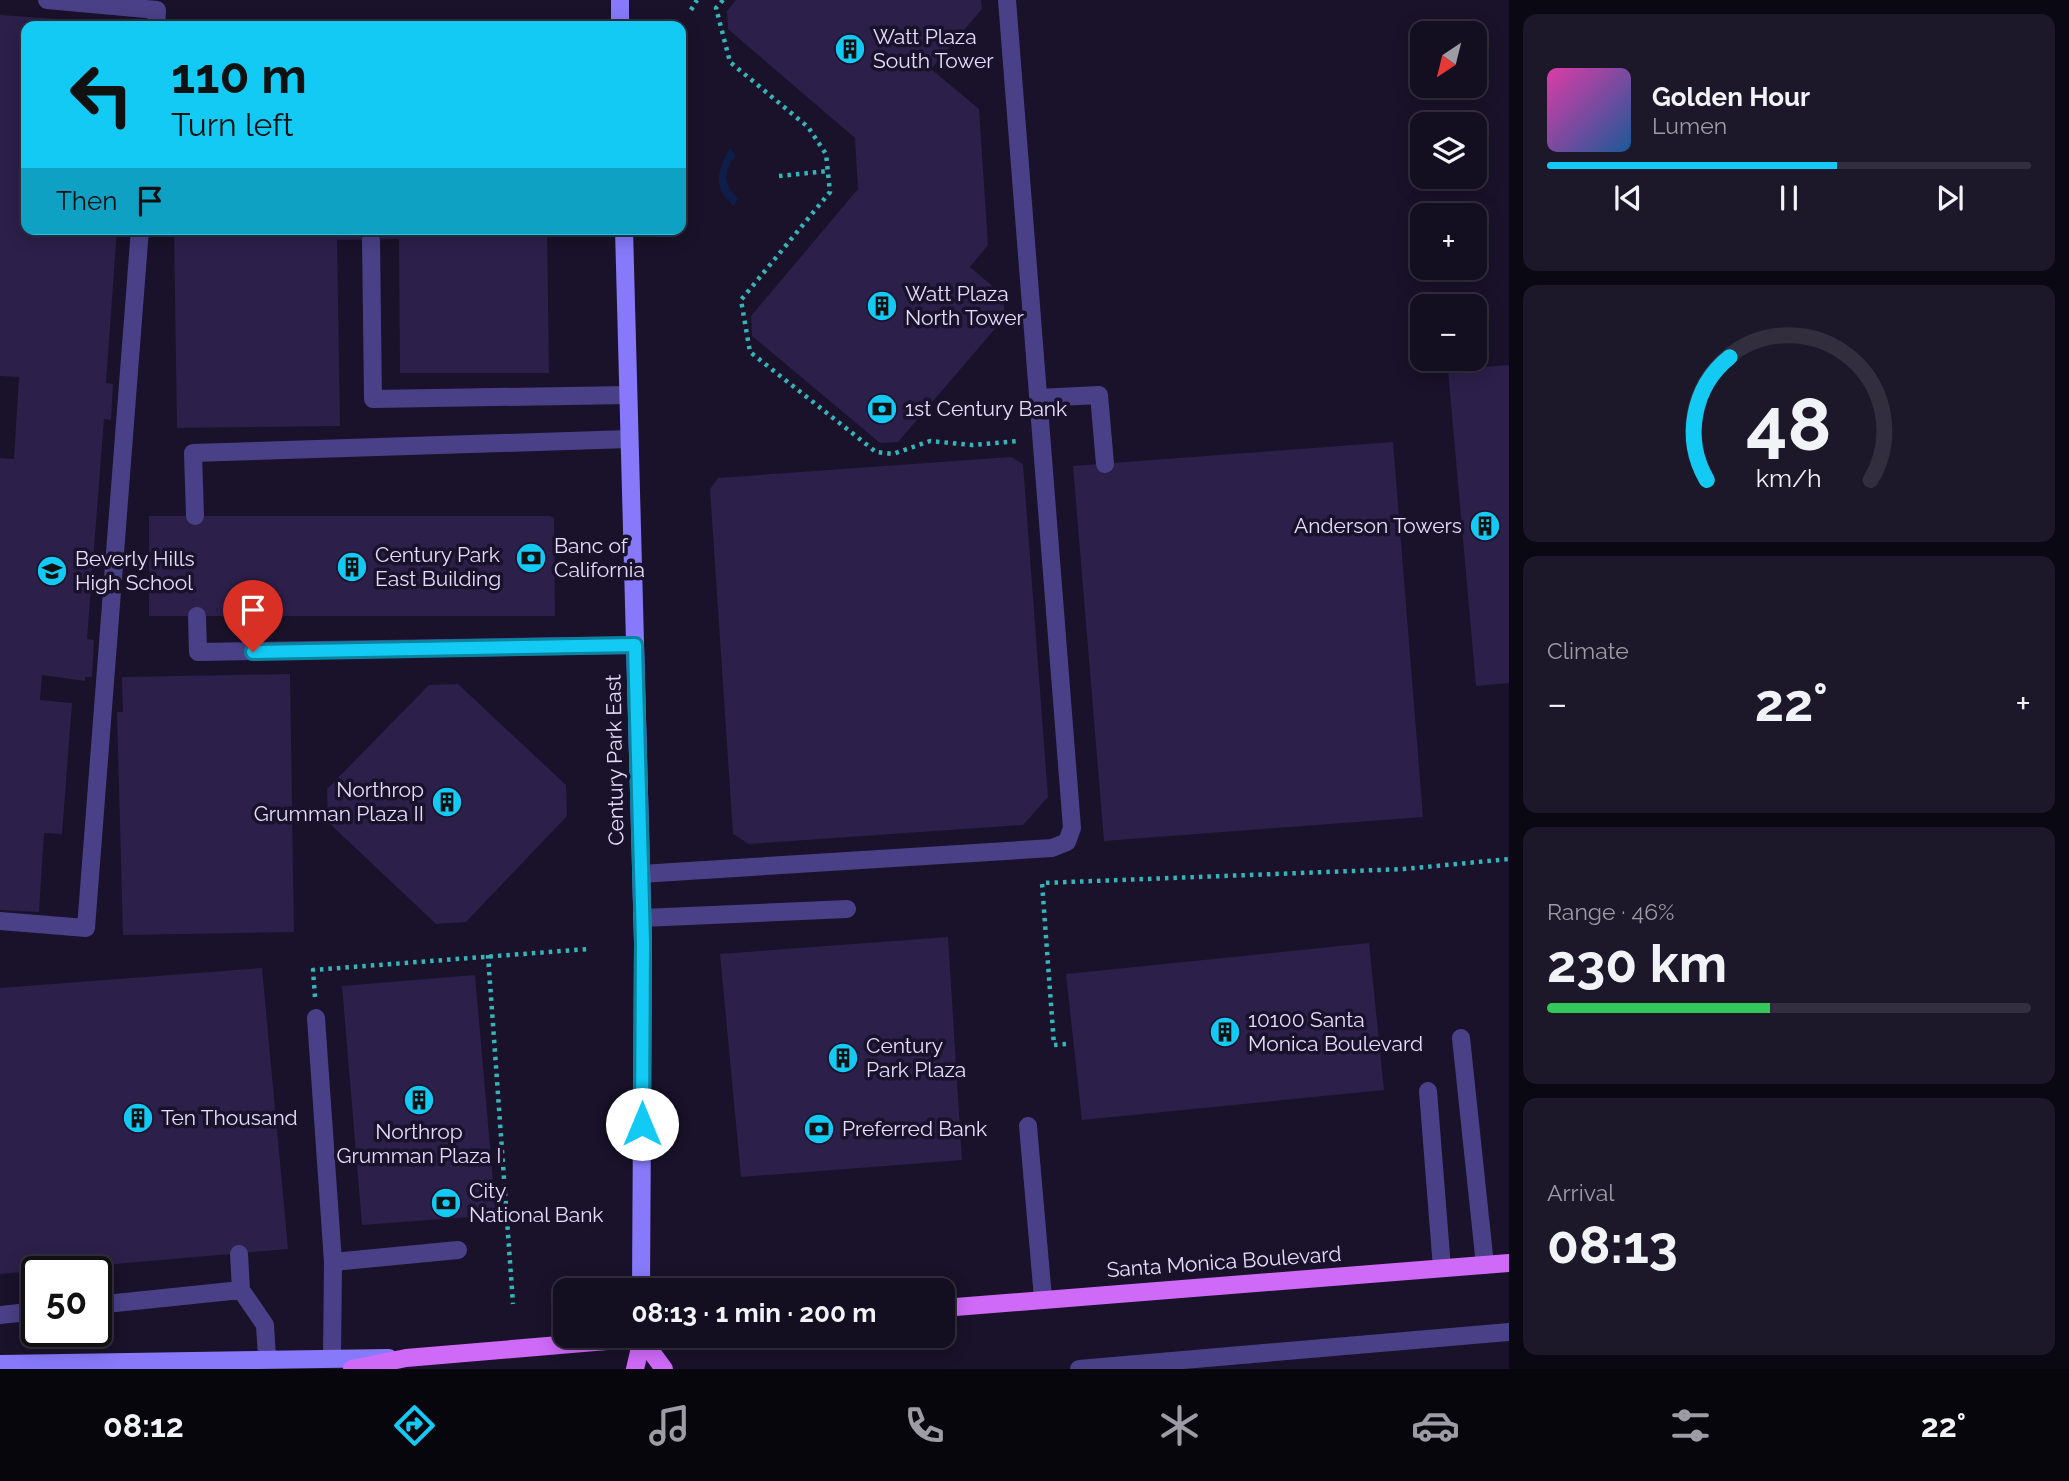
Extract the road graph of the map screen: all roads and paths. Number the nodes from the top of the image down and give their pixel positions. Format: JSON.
{"nodes":[{"id":1,"x":47,"y":0,"type":"edge"},
{"id":2,"x":620,"y":0,"type":"edge"},
{"id":3,"x":698,"y":0,"type":"edge"},
{"id":4,"x":723,"y":0,"type":"edge"},
{"id":5,"x":1007,"y":0,"type":"edge"},
{"id":6,"x":691,"y":10,"type":"dead end"},
{"id":7,"x":156,"y":21,"type":"edge"},
{"id":8,"x":620,"y":21,"type":"edge"},
{"id":9,"x":828,"y":172,"type":"junction"},
{"id":10,"x":779,"y":176,"type":"dead end"},
{"id":11,"x":140,"y":235,"type":"edge"},
{"id":12,"x":624,"y":235,"type":"edge"},
{"id":13,"x":371,"y":240,"type":"dead end"},
{"id":14,"x":628,"y":395,"type":"junction"},
{"id":15,"x":1038,"y":398,"type":"junction"},
{"id":16,"x":629,"y":439,"type":"junction"},
{"id":17,"x":1042,"y":439,"type":"junction"},
{"id":18,"x":1105,"y":464,"type":"dead end"},
{"id":19,"x":195,"y":516,"type":"dead end"},
{"id":20,"x":197,"y":616,"type":"dead end"},
{"id":21,"x":635,"y":645,"type":"junction"},
{"id":22,"x":1509,"y":859,"type":"edge"},
{"id":23,"x":641,"y":874,"type":"junction"},
{"id":24,"x":847,"y":909,"type":"dead end"},
{"id":25,"x":642,"y":918,"type":"junction"},
{"id":26,"x":0,"y":921,"type":"edge"},
{"id":27,"x":588,"y":949,"type":"dead end"},
{"id":28,"x":488,"y":955,"type":"junction"},
{"id":29,"x":316,"y":1018,"type":"joint"},
{"id":30,"x":1461,"y":1038,"type":"dead end"},
{"id":31,"x":1066,"y":1044,"type":"dead end"},
{"id":32,"x":1428,"y":1091,"type":"dead end"},
{"id":33,"x":1028,"y":1126,"type":"dead end"},
{"id":34,"x":458,"y":1250,"type":"dead end"},
{"id":35,"x":239,"y":1254,"type":"dead end"},
{"id":36,"x":333,"y":1262,"type":"junction"},
{"id":37,"x":1509,"y":1263,"type":"edge"},
{"id":38,"x":1485,"y":1265,"type":"junction"},
{"id":39,"x":1442,"y":1268,"type":"junction"},
{"id":40,"x":641,"y":1278,"type":"edge"},
{"id":41,"x":241,"y":1290,"type":"junction"},
{"id":42,"x":1043,"y":1298,"type":"junction"},
{"id":43,"x":112,"y":1303,"type":"edge"},
{"id":44,"x":513,"y":1304,"type":"dead end"},
{"id":45,"x":955,"y":1307,"type":"edge"},
{"id":46,"x":21,"y":1313,"type":"edge"},
{"id":47,"x":0,"y":1315,"type":"edge"},
{"id":48,"x":1509,"y":1332,"type":"edge"},
{"id":49,"x":553,"y":1345,"type":"edge"},
{"id":50,"x":640,"y":1348,"type":"edge"},
{"id":51,"x":650,"y":1348,"type":"edge"},
{"id":52,"x":332,"y":1356,"type":"junction"},
{"id":53,"x":267,"y":1357,"type":"junction"},
{"id":54,"x":407,"y":1358,"type":"junction"},
{"id":55,"x":0,"y":1364,"type":"edge"},
{"id":56,"x":352,"y":1369,"type":"edge"},
{"id":57,"x":635,"y":1369,"type":"edge"},
{"id":58,"x":664,"y":1369,"type":"edge"},
{"id":59,"x":1079,"y":1369,"type":"edge"}],
"edges":[{"from":1,"to":7,"type":"lane"},
{"from":2,"to":8,"type":"main road"},
{"from":3,"to":6,"type":"path"},
{"from":4,"to":9,"type":"path"},
{"from":5,"to":15,"type":"lane"},
{"from":9,"to":10,"type":"path"},
{"from":9,"to":17,"type":"path"},
{"from":11,"to":26,"type":"lane"},
{"from":12,"to":14,"type":"main road","name":"Century Park East"},
{"from":13,"to":14,"type":"lane"},
{"from":14,"to":16,"type":"main road","name":"Century Park East"},
{"from":15,"to":17,"type":"lane"},
{"from":15,"to":18,"type":"lane"},
{"from":16,"to":19,"type":"lane"},
{"from":16,"to":21,"type":"main road","name":"Century Park East"},
{"from":17,"to":23,"type":"lane"},
{"from":20,"to":21,"type":"lane"},
{"from":21,"to":23,"type":"main road","name":"Century Park East"},
{"from":22,"to":31,"type":"path"},
{"from":23,"to":25,"type":"main road","name":"Century Park East"},
{"from":24,"to":25,"type":"lane"},
{"from":25,"to":40,"type":"main road","name":"Century Park East"},
{"from":27,"to":28,"type":"path"},
{"from":28,"to":29,"type":"path"},
{"from":28,"to":44,"type":"path"},
{"from":29,"to":36,"type":"lane"},
{"from":30,"to":38,"type":"lane"},
{"from":32,"to":39,"type":"lane"},
{"from":33,"to":42,"type":"lane"},
{"from":34,"to":36,"type":"lane"},
{"from":35,"to":41,"type":"lane"},
{"from":36,"to":52,"type":"lane"},
{"from":37,"to":38,"type":"main road","name":"Santa Monica Boulevard"},
{"from":38,"to":39,"type":"main road","name":"Santa Monica Boulevard"},
{"from":39,"to":42,"type":"main road","name":"Santa Monica Boulevard"},
{"from":41,"to":43,"type":"lane"},
{"from":41,"to":53,"type":"lane"},
{"from":42,"to":45,"type":"main road","name":"Santa Monica Boulevard"},
{"from":46,"to":47,"type":"lane"},
{"from":48,"to":59,"type":"lane"},
{"from":49,"to":54,"type":"main road"},
{"from":50,"to":57,"type":"main road"},
{"from":51,"to":58,"type":"main road"},
{"from":52,"to":53,"type":"main road"},
{"from":52,"to":54,"type":"main road"},
{"from":53,"to":55,"type":"main road"},
{"from":54,"to":56,"type":"main road"}]}
